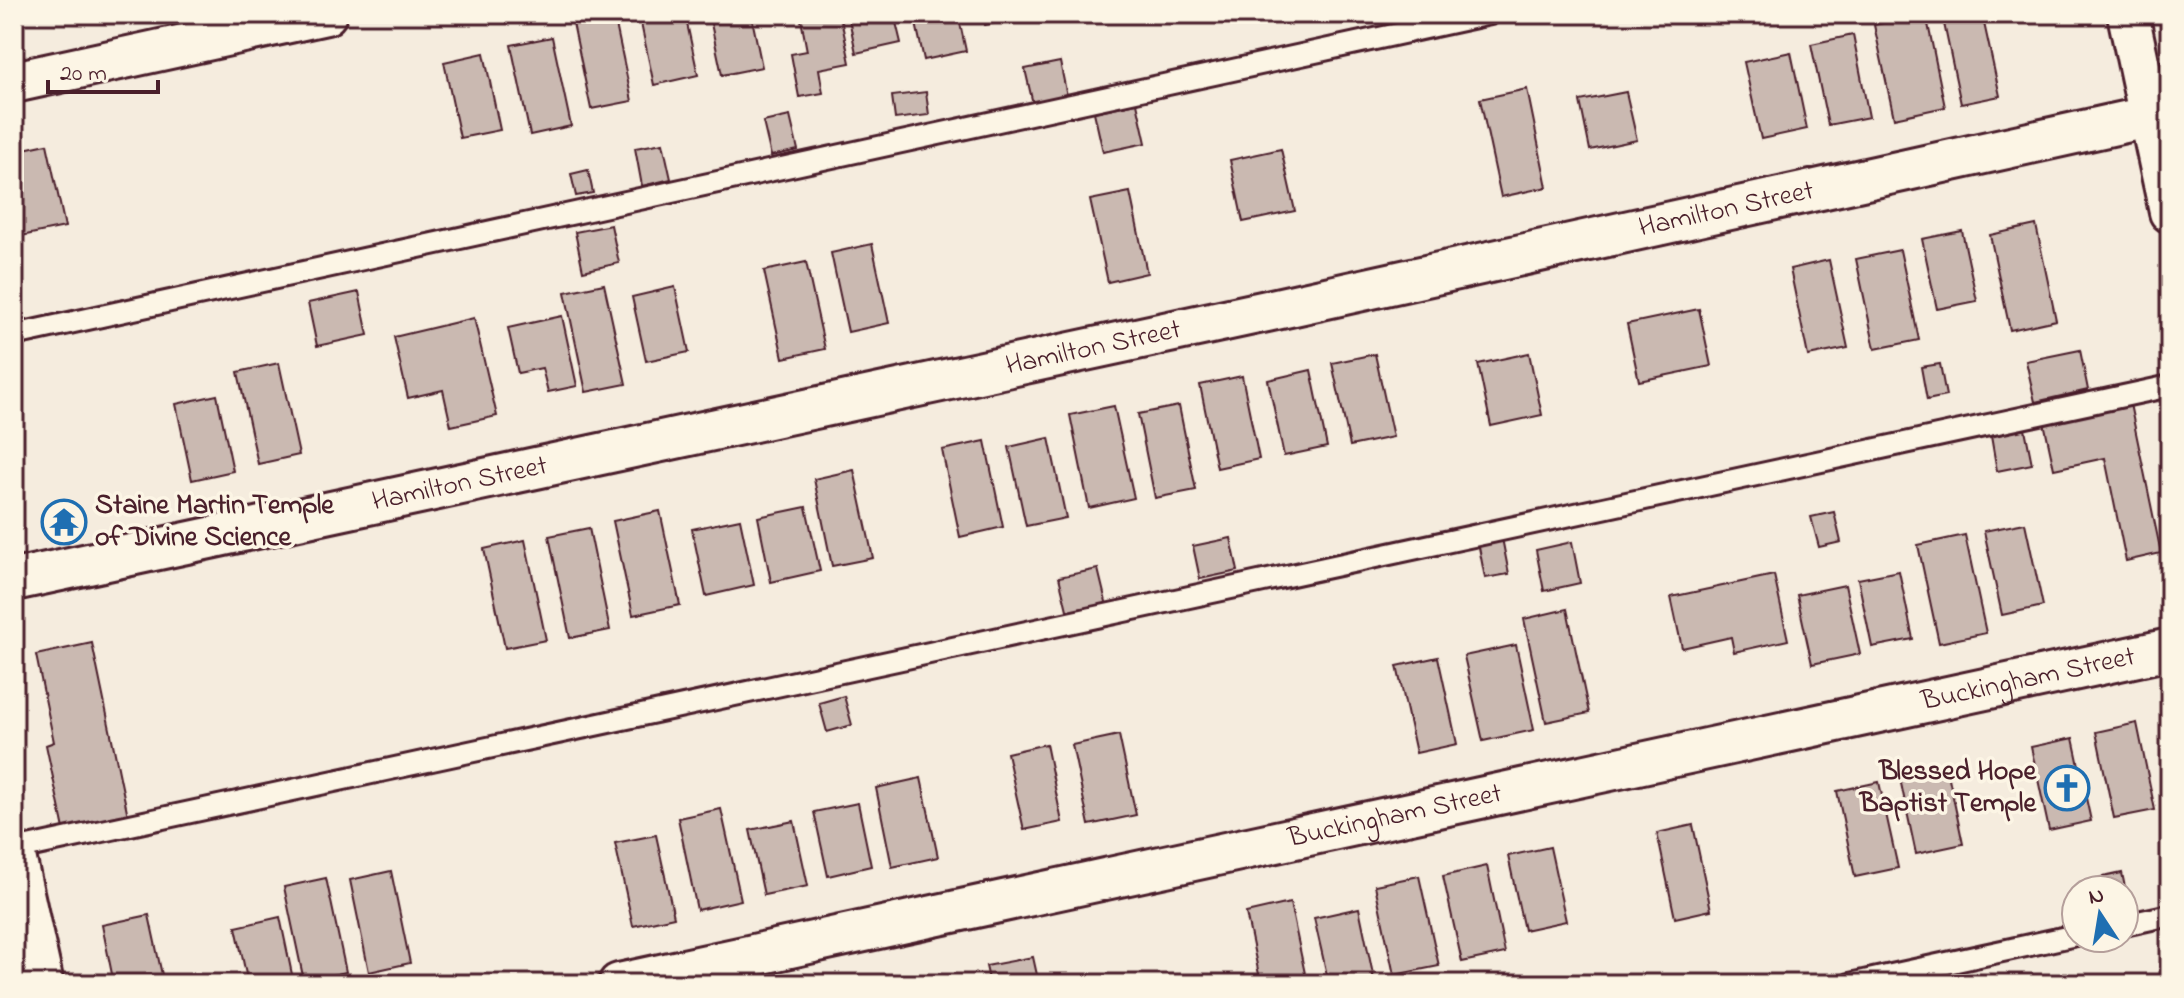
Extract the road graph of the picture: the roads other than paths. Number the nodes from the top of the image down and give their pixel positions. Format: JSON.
{"nodes":[{"id":1,"x":326,"y":14,"type":"edge"},
{"id":2,"x":1490,"y":14,"type":"edge"},
{"id":3,"x":2128,"y":14,"type":"edge"},
{"id":4,"x":14,"y":82,"type":"edge"},
{"id":5,"x":2160,"y":115,"type":"edge"},
{"id":6,"x":2170,"y":212,"type":"edge"},
{"id":7,"x":14,"y":335,"type":"edge"},
{"id":8,"x":2170,"y":386,"type":"edge"},
{"id":9,"x":14,"y":580,"type":"edge"},
{"id":10,"x":2170,"y":649,"type":"edge"},
{"id":11,"x":14,"y":851,"type":"edge"},
{"id":12,"x":19,"y":894,"type":"edge"},
{"id":13,"x":2170,"y":915,"type":"edge"},
{"id":14,"x":2140,"y":922,"type":"edge"},
{"id":15,"x":2060,"y":938,"type":"edge"},
{"id":16,"x":43,"y":984,"type":"edge"},
{"id":17,"x":619,"y":984,"type":"edge"},
{"id":18,"x":1850,"y":984,"type":"edge"}],
"edges":[{"from":1,"to":4,"type":"street"},
{"from":2,"to":7,"type":"lane"},
{"from":3,"to":5,"type":"street"},
{"from":5,"to":6,"type":"street"},
{"from":5,"to":9,"type":"street","name":"Hamilton Street"},
{"from":8,"to":11,"type":"lane"},
{"from":10,"to":17,"type":"street","name":"Buckingham Street"},
{"from":11,"to":12,"type":"street"},
{"from":12,"to":16,"type":"street"},
{"from":13,"to":14,"type":"lane"},
{"from":15,"to":18,"type":"lane"}]}
